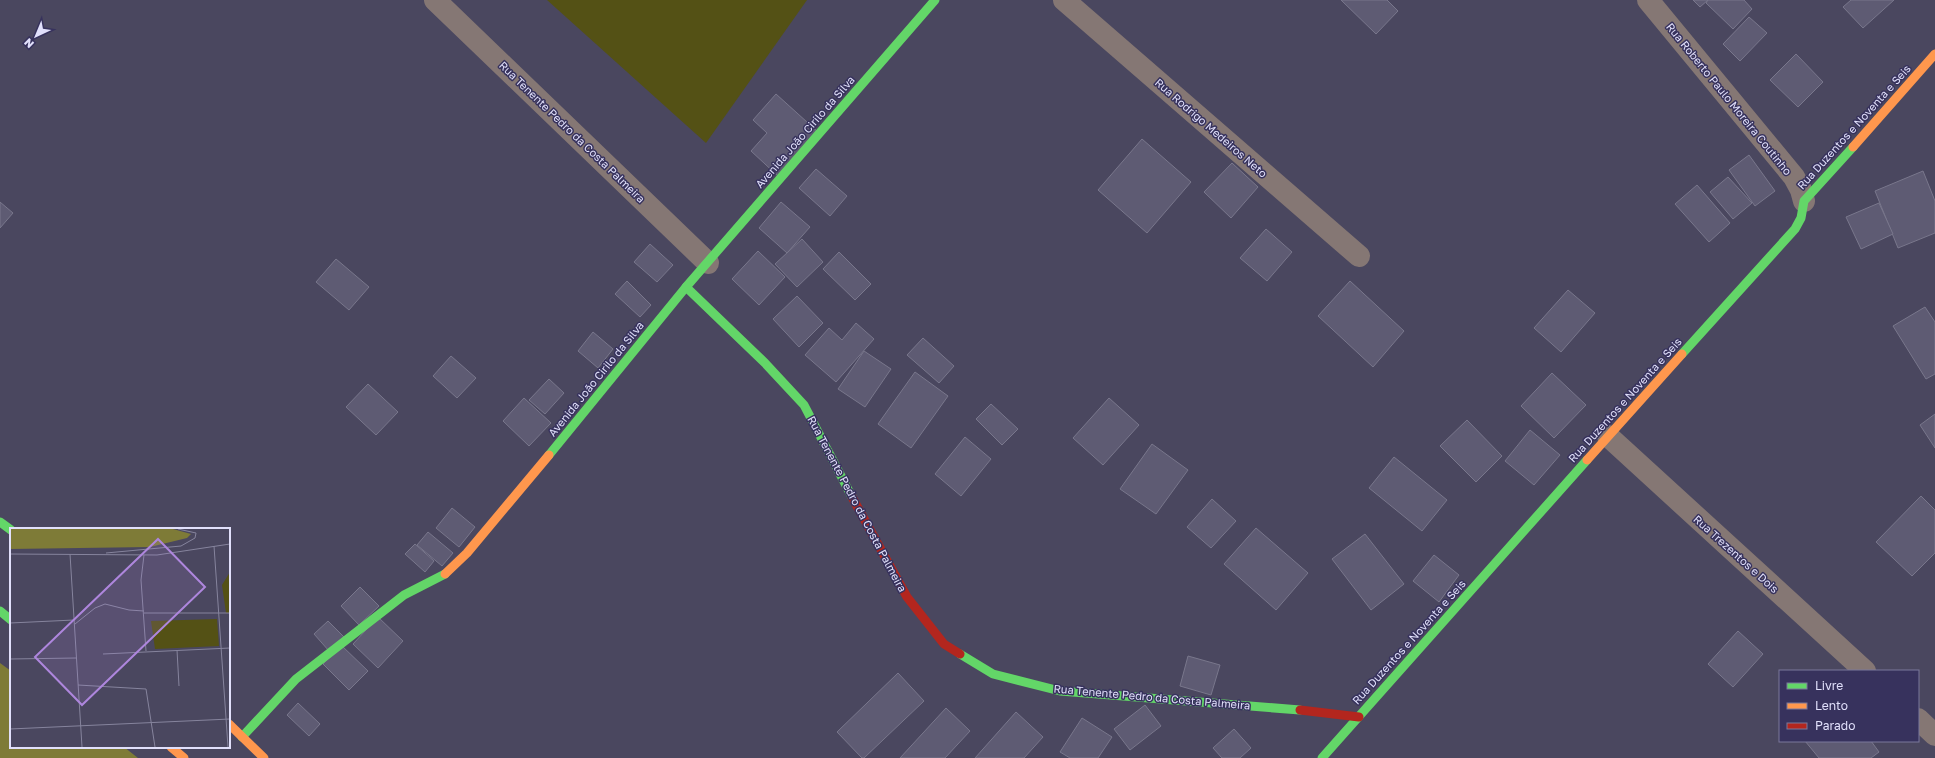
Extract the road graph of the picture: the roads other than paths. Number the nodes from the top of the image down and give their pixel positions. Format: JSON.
{"nodes":[{"id":1,"x":435,"y":0,"type":"edge"},
{"id":2,"x":934,"y":0,"type":"edge"},
{"id":3,"x":1064,"y":0,"type":"edge"},
{"id":4,"x":1648,"y":0,"type":"edge"},
{"id":5,"x":1935,"y":54,"type":"edge"},
{"id":6,"x":1804,"y":201,"type":"junction"},
{"id":7,"x":1359,"y":256,"type":"dead end"},
{"id":8,"x":708,"y":263,"type":"junction"},
{"id":9,"x":686,"y":287,"type":"junction"},
{"id":10,"x":1608,"y":436,"type":"junction"},
{"id":11,"x":0,"y":522,"type":"edge"},
{"id":12,"x":10,"y":529,"type":"edge"},
{"id":13,"x":0,"y":611,"type":"edge"},
{"id":14,"x":10,"y":619,"type":"edge"},
{"id":15,"x":1864,"y":670,"type":"edge"},
{"id":16,"x":1359,"y":717,"type":"junction"},
{"id":17,"x":1919,"y":720,"type":"edge"},
{"id":18,"x":230,"y":725,"type":"edge"},
{"id":19,"x":1935,"y":735,"type":"edge"},
{"id":20,"x":242,"y":737,"type":"junction"},
{"id":21,"x":172,"y":748,"type":"edge"},
{"id":22,"x":184,"y":758,"type":"edge"},
{"id":23,"x":264,"y":758,"type":"edge"},
{"id":24,"x":1322,"y":758,"type":"edge"}],
"edges":[{"from":1,"to":8,"type":"street","name":"Rua Tenente Pedro da Costa Palmeira"},
{"from":2,"to":8,"type":"street","name":"Avenida João Cirilo da Silva"},
{"from":3,"to":7,"type":"street","name":"Rua Rodrigo Medeiros Neto"},
{"from":4,"to":6,"type":"street","name":"Rua Roberto Paulo Moreira Coutinho"},
{"from":5,"to":6,"type":"street","name":"Rua Duzentos e Noventa e Seis"},
{"from":6,"to":10,"type":"street","name":"Rua Duzentos e Noventa e Seis"},
{"from":8,"to":9,"type":"street","name":"Avenida João Cirilo da Silva"},
{"from":9,"to":16,"type":"street","name":"Rua Tenente Pedro da Costa Palmeira"},
{"from":9,"to":20,"type":"street","name":"Avenida João Cirilo da Silva"},
{"from":10,"to":15,"type":"street","name":"Rua Trezentos e Dois"},
{"from":10,"to":16,"type":"street","name":"Rua Duzentos e Noventa e Seis"},
{"from":11,"to":12,"type":"street"},
{"from":13,"to":14,"type":"street"},
{"from":16,"to":24,"type":"street","name":"Rua Duzentos e Noventa e Seis"},
{"from":17,"to":19,"type":"street"},
{"from":18,"to":20,"type":"street"},
{"from":20,"to":23,"type":"street"},
{"from":21,"to":22,"type":"street"}]}
